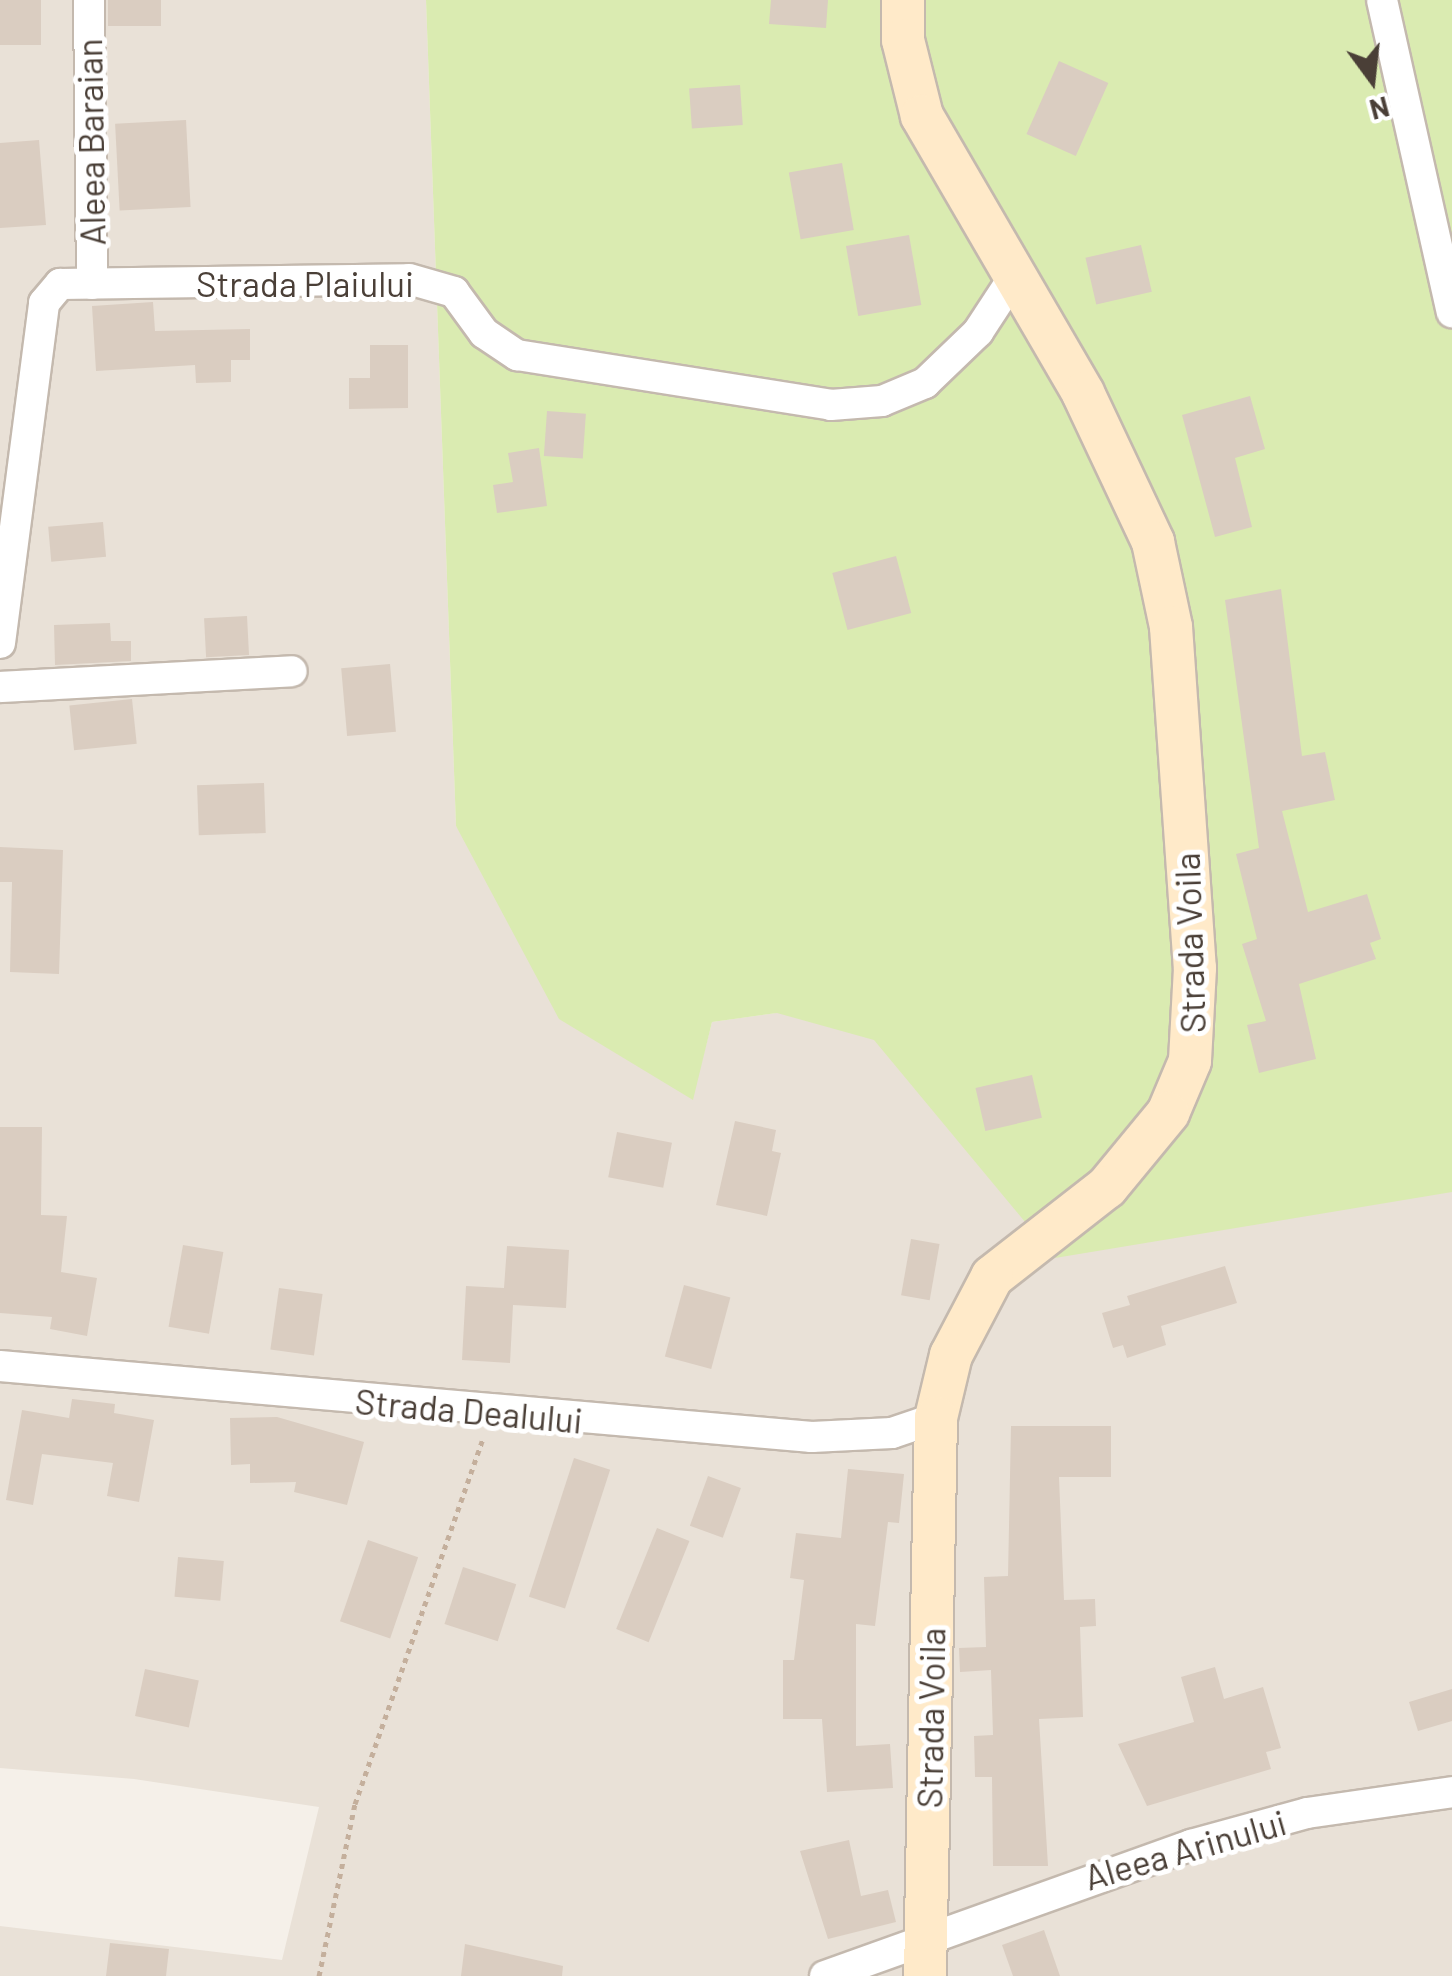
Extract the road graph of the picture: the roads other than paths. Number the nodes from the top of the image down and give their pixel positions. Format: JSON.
{"nodes":[{"id":1,"x":88,"y":0,"type":"edge"},
{"id":2,"x":902,"y":0,"type":"edge"},
{"id":3,"x":1382,"y":0,"type":"edge"},
{"id":4,"x":1012,"y":280,"type":"junction"},
{"id":5,"x":92,"y":284,"type":"junction"},
{"id":6,"x":1452,"y":312,"type":"edge"},
{"id":7,"x":0,"y":644,"type":"edge"},
{"id":8,"x":292,"y":672,"type":"dead end"},
{"id":9,"x":0,"y":687,"type":"edge"},
{"id":10,"x":0,"y":1366,"type":"edge"},
{"id":11,"x":936,"y":1418,"type":"junction"},
{"id":12,"x":1452,"y":1792,"type":"edge"},
{"id":13,"x":925,"y":1957,"type":"edge"},
{"id":14,"x":825,"y":1976,"type":"edge"}],
"edges":[{"from":1,"to":5,"type":"street","name":"Aleea Baraian"},
{"from":2,"to":4,"type":"main road","name":"Strada Voila"},
{"from":3,"to":6,"type":"street"},
{"from":4,"to":5,"type":"street","name":"Strada Plaiului"},
{"from":4,"to":11,"type":"main road","name":"Strada Voila"},
{"from":5,"to":7,"type":"street","name":"Strada Plaiului"},
{"from":8,"to":9,"type":"street"},
{"from":10,"to":11,"type":"street","name":"Strada Dealului"},
{"from":11,"to":13,"type":"main road","name":"Strada Voila"},
{"from":12,"to":13,"type":"street","name":"Aleea Arinului"},
{"from":13,"to":14,"type":"street","name":"Aleea Arinului"}]}
